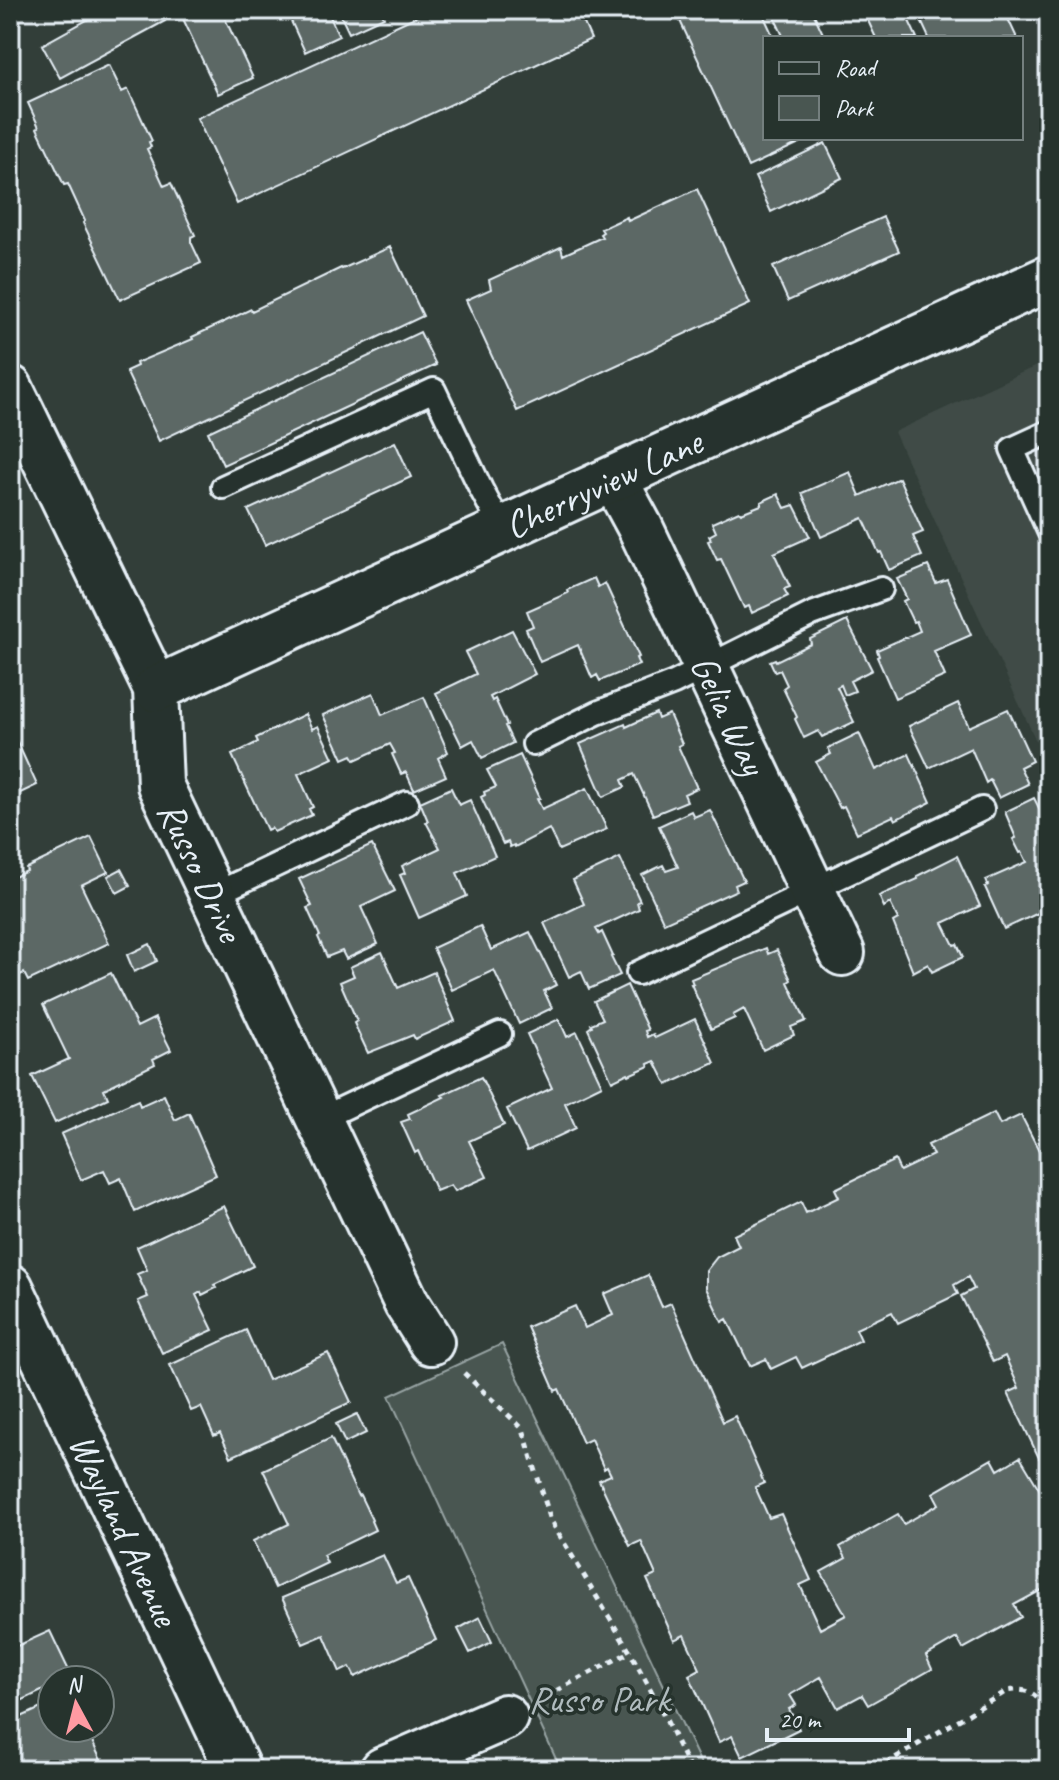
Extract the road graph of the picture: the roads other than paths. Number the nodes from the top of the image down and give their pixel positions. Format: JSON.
{"nodes":[{"id":1,"x":1049,"y":278,"type":"edge"},
{"id":2,"x":10,"y":388,"type":"edge"},
{"id":3,"x":1049,"y":432,"type":"edge"},
{"id":4,"x":614,"y":479,"type":"junction"},
{"id":5,"x":223,"y":487,"type":"dead end"},
{"id":6,"x":503,"y":530,"type":"junction"},
{"id":7,"x":1049,"y":531,"type":"edge"},
{"id":8,"x":881,"y":589,"type":"dead end"},
{"id":9,"x":706,"y":666,"type":"junction"},
{"id":10,"x":156,"y":689,"type":"junction"},
{"id":11,"x":534,"y":744,"type":"dead end"},
{"id":12,"x":407,"y":803,"type":"dead end"},
{"id":13,"x":982,"y":809,"type":"dead end"},
{"id":14,"x":812,"y":890,"type":"junction"},
{"id":15,"x":213,"y":895,"type":"junction"},
{"id":16,"x":842,"y":953,"type":"dead end"},
{"id":17,"x":638,"y":973,"type":"dead end"},
{"id":18,"x":500,"y":1034,"type":"dead end"},
{"id":19,"x":318,"y":1120,"type":"junction"},
{"id":20,"x":10,"y":1287,"type":"edge"},
{"id":21,"x":431,"y":1342,"type":"road end"},
{"id":22,"x":505,"y":1717,"type":"road end"},
{"id":23,"x":238,"y":1770,"type":"edge"},
{"id":24,"x":383,"y":1770,"type":"edge"}],
"edges":[{"from":1,"to":4,"type":"street","name":"Cherryview Lane"},
{"from":2,"to":10,"type":"street","name":"Russo Drive"},
{"from":3,"to":7,"type":"lane"},
{"from":4,"to":6,"type":"street","name":"Cherryview Lane"},
{"from":4,"to":9,"type":"street","name":"Gelia Way"},
{"from":5,"to":6,"type":"lane"},
{"from":6,"to":10,"type":"street","name":"Cherryview Lane"},
{"from":8,"to":9,"type":"lane"},
{"from":9,"to":11,"type":"lane"},
{"from":9,"to":14,"type":"street","name":"Gelia Way"},
{"from":10,"to":15,"type":"street","name":"Russo Drive"},
{"from":12,"to":15,"type":"lane"},
{"from":13,"to":14,"type":"lane"},
{"from":14,"to":16,"type":"street","name":"Gelia Way"},
{"from":14,"to":17,"type":"lane"},
{"from":15,"to":19,"type":"street","name":"Russo Drive"},
{"from":18,"to":19,"type":"lane"},
{"from":19,"to":21,"type":"street","name":"Russo Drive"},
{"from":20,"to":23,"type":"street","name":"Wayland Avenue"},
{"from":22,"to":24,"type":"street"}]}
